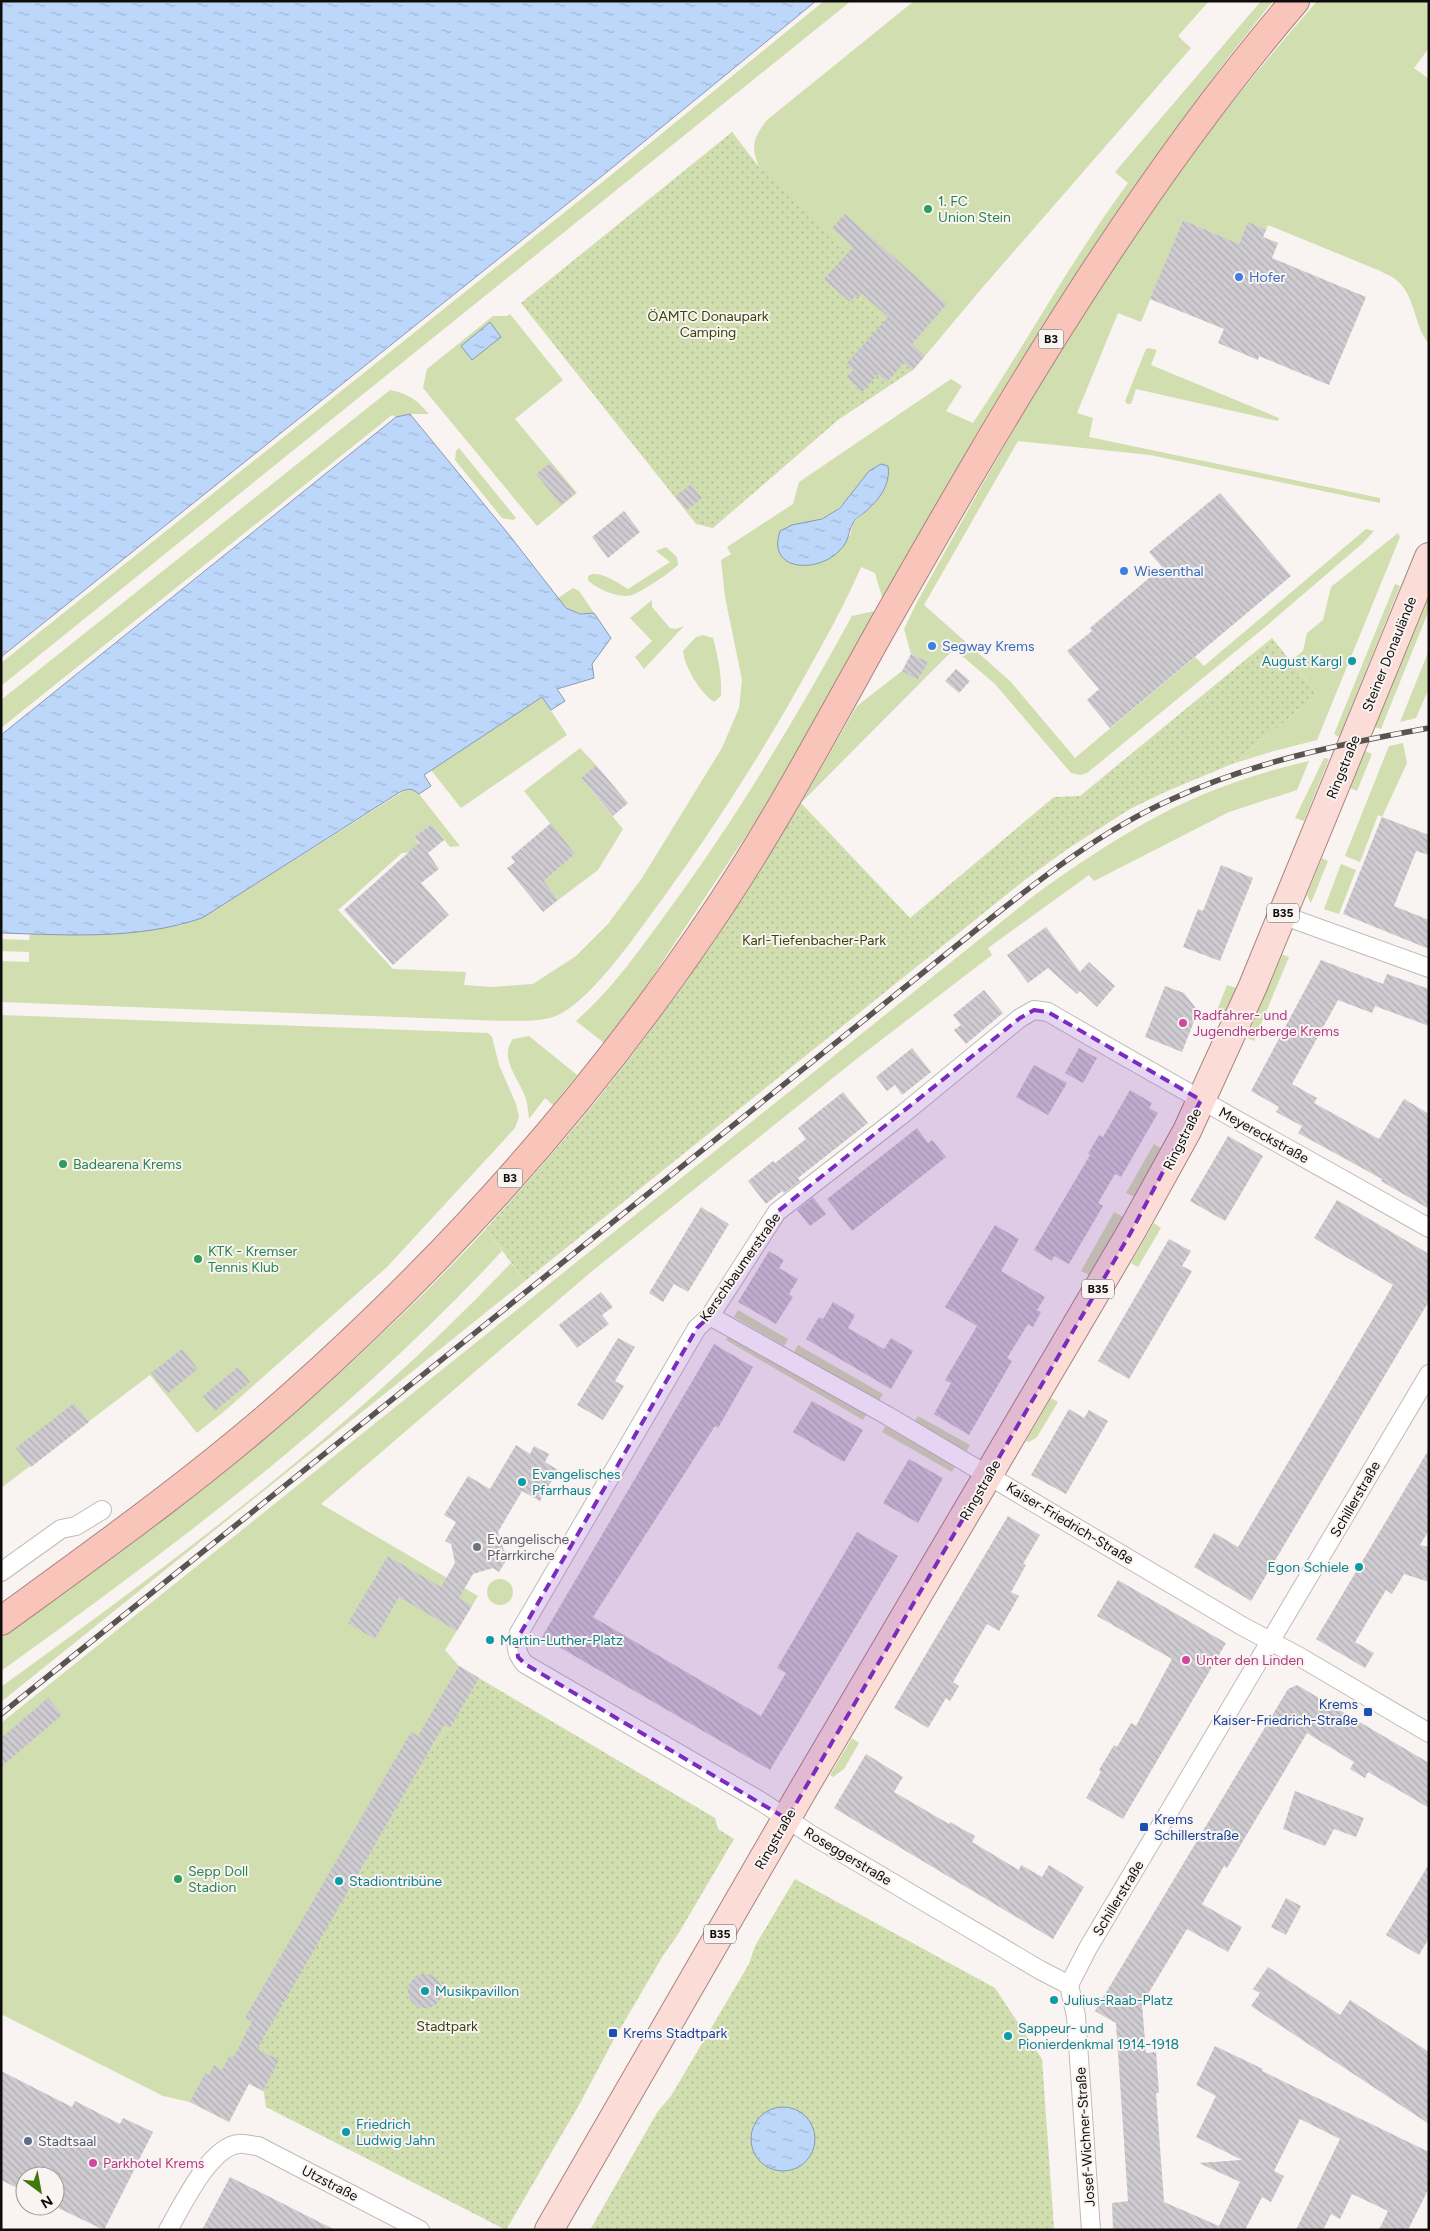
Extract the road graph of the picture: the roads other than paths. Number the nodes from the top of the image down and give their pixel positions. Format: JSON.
{"nodes":[{"id":1,"x":1295,"y":1,"type":"edge"},
{"id":2,"x":1429,"y":556,"type":"edge"},
{"id":3,"x":1360,"y":724,"type":"joint"},
{"id":4,"x":1282,"y":915,"type":"junction"},
{"id":5,"x":1429,"y":968,"type":"edge"},
{"id":6,"x":1048,"y":1012,"type":"joint"},
{"id":7,"x":1201,"y":1100,"type":"junction"},
{"id":8,"x":1429,"y":1228,"type":"edge"},
{"id":9,"x":710,"y":1316,"type":"junction"},
{"id":10,"x":1429,"y":1374,"type":"edge"},
{"id":11,"x":989,"y":1475,"type":"junction"},
{"id":12,"x":102,"y":1510,"type":"dead end"},
{"id":13,"x":1,"y":1572,"type":"edge"},
{"id":14,"x":1,"y":1621,"type":"edge"},
{"id":15,"x":1271,"y":1641,"type":"junction"},
{"id":16,"x":525,"y":1664,"type":"joint"},
{"id":17,"x":1429,"y":1733,"type":"edge"},
{"id":18,"x":787,"y":1819,"type":"junction"},
{"id":19,"x":1069,"y":1985,"type":"junction"},
{"id":20,"x":168,"y":2230,"type":"edge"},
{"id":21,"x":420,"y":2230,"type":"edge"},
{"id":22,"x":549,"y":2230,"type":"edge"},
{"id":23,"x":1091,"y":2230,"type":"edge"}],
"edges":[{"from":1,"to":14,"type":"highway","number":"B3"},
{"from":2,"to":3,"type":"main road","name":"Steiner Donaulände","number":"B35"},
{"from":3,"to":4,"type":"main road","name":"Ringstraße","number":"B35"},
{"from":4,"to":5,"type":"street"},
{"from":4,"to":7,"type":"main road","name":"Ringstraße","number":"B35"},
{"from":6,"to":7,"type":"street","name":"Meyereckstraße"},
{"from":6,"to":9,"type":"street","name":"Kerschbaumerstraße"},
{"from":7,"to":8,"type":"street","name":"Meyereckstraße"},
{"from":7,"to":11,"type":"main road","name":"Ringstraße","number":"B35"},
{"from":9,"to":11,"type":"street","name":"Kaiser-Friedrich-Straße"},
{"from":9,"to":16,"type":"street","name":"Kerschbaumerstraße"},
{"from":10,"to":15,"type":"street","name":"Schillerstraße"},
{"from":11,"to":15,"type":"street","name":"Kaiser-Friedrich-Straße"},
{"from":11,"to":18,"type":"main road","name":"Ringstraße","number":"B35"},
{"from":12,"to":13,"type":"street"},
{"from":15,"to":17,"type":"street","name":"Kaiser-Friedrich-Straße"},
{"from":15,"to":19,"type":"street","name":"Schillerstraße"},
{"from":16,"to":18,"type":"street","name":"Roseggerstraße"},
{"from":18,"to":19,"type":"street","name":"Roseggerstraße"},
{"from":18,"to":22,"type":"main road","name":"Ringstraße","number":"B35"},
{"from":19,"to":23,"type":"street","name":"Josef-Wichner-Straße"},
{"from":20,"to":21,"type":"street","name":"Utzstraße"}]}
